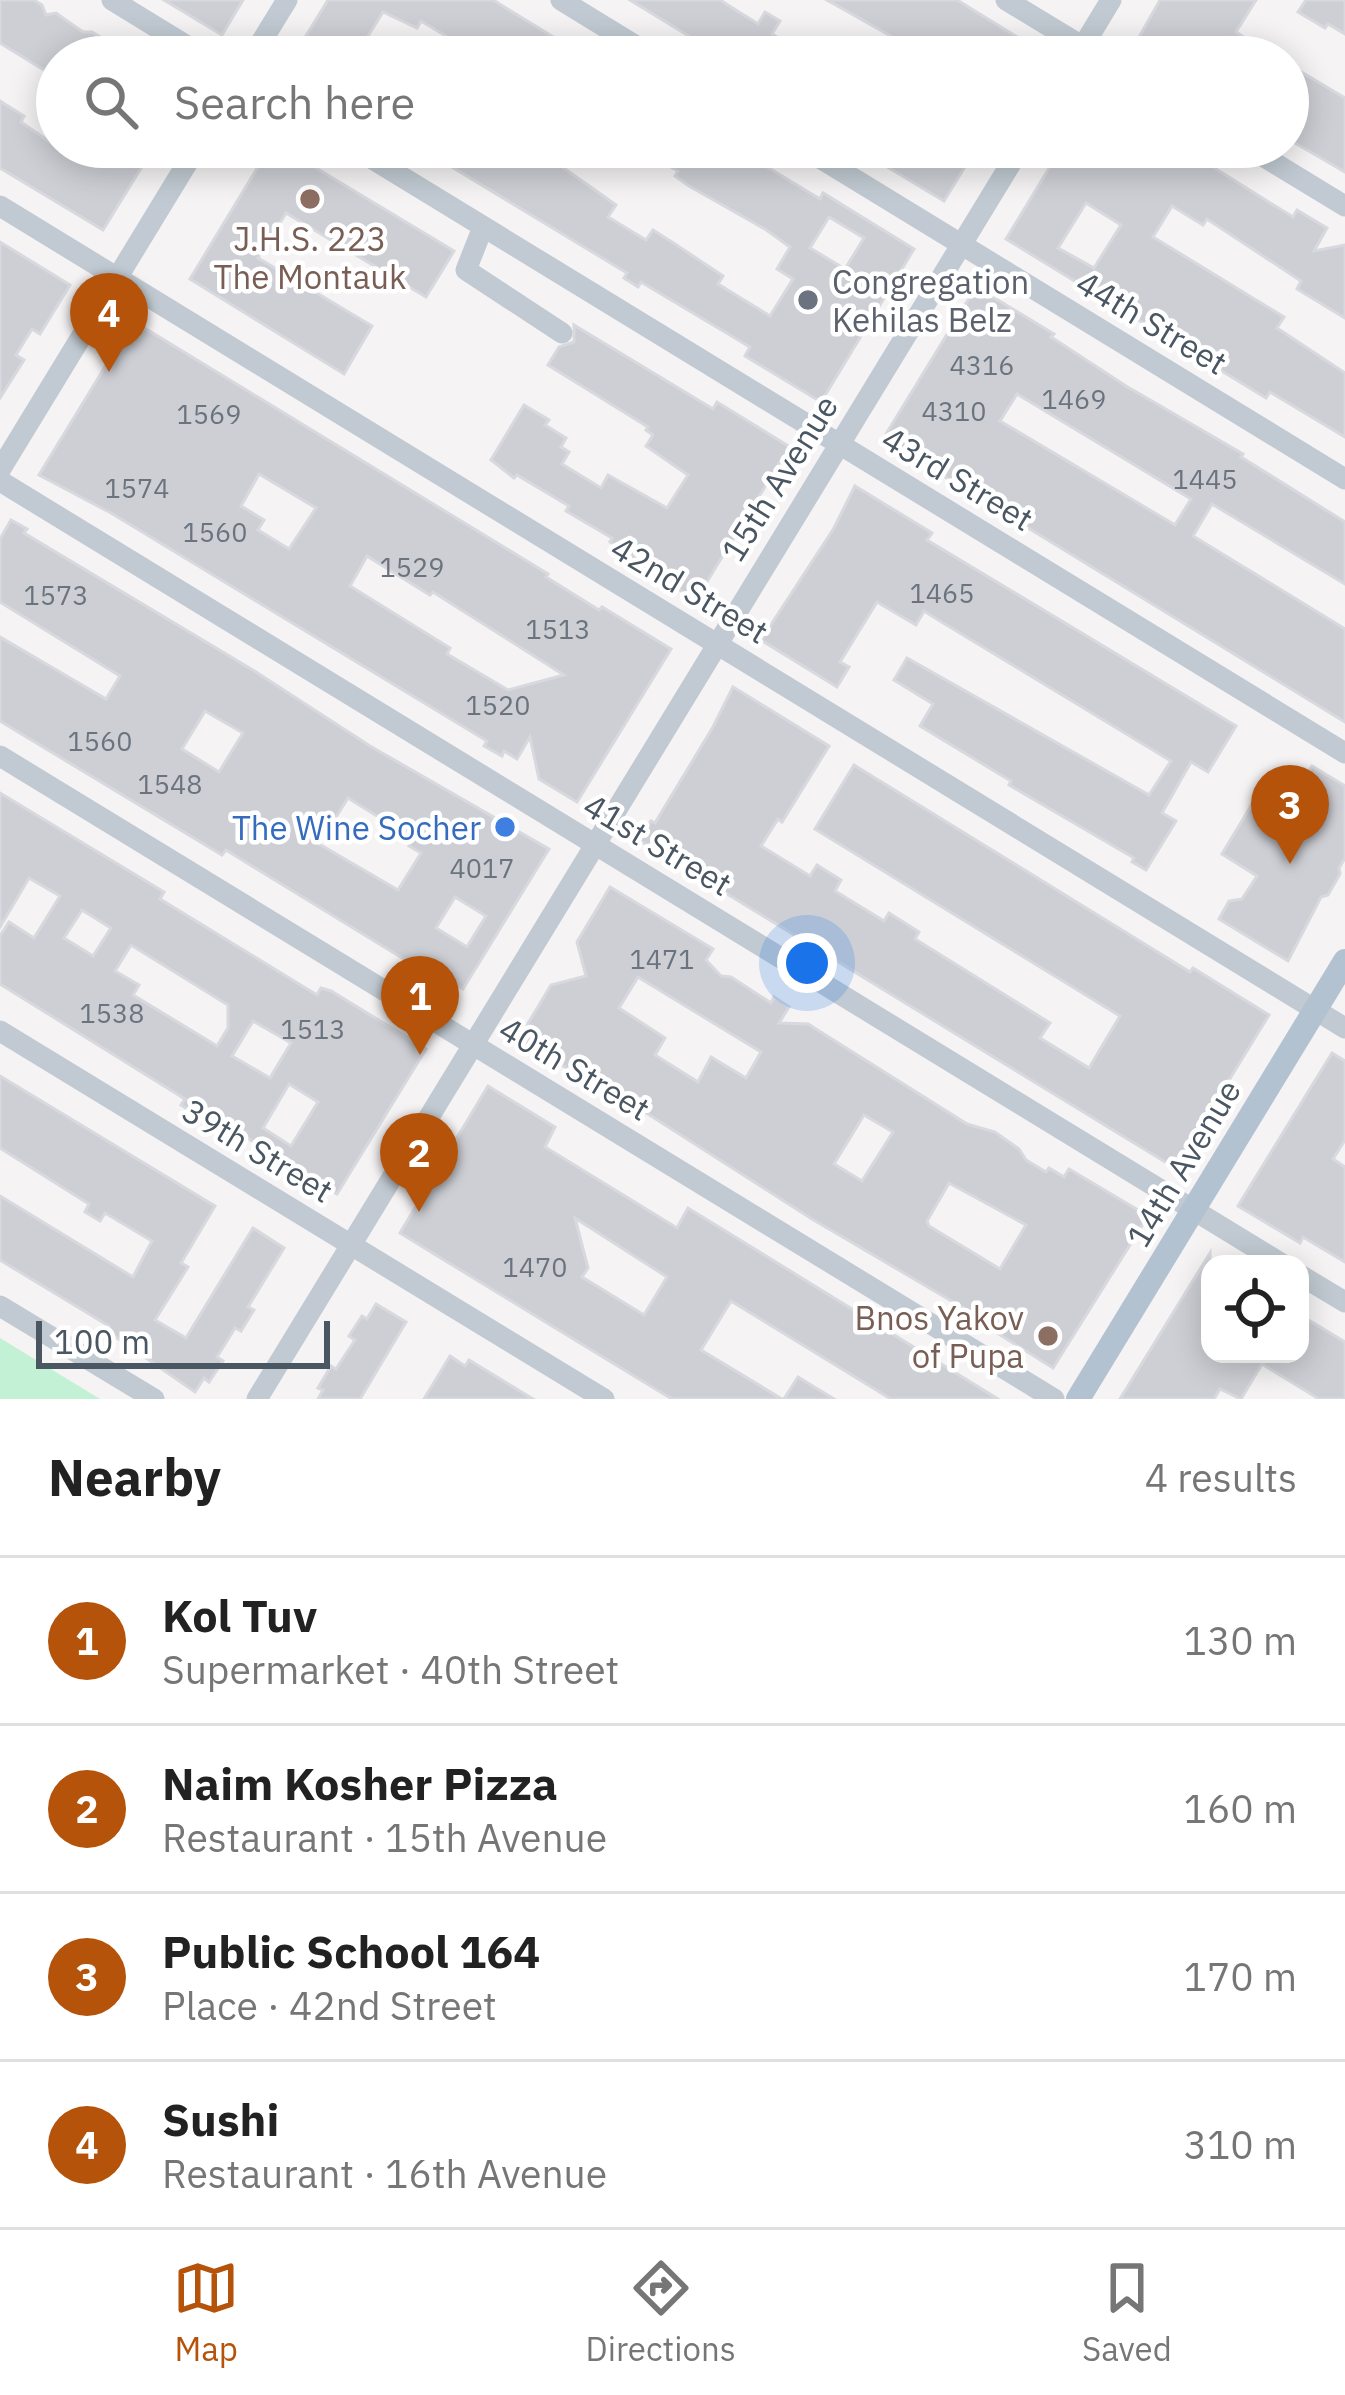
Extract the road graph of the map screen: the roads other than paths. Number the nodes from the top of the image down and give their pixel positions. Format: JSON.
{"nodes":[{"id":1,"x":112,"y":0,"type":"edge"},
{"id":2,"x":287,"y":0,"type":"edge"},
{"id":3,"x":561,"y":0,"type":"edge"},
{"id":4,"x":1006,"y":0,"type":"edge"},
{"id":5,"x":1111,"y":0,"type":"edge"},
{"id":6,"x":171,"y":36,"type":"edge"},
{"id":7,"x":265,"y":36,"type":"edge"},
{"id":8,"x":620,"y":36,"type":"edge"},
{"id":9,"x":1059,"y":36,"type":"edge"},
{"id":10,"x":1094,"y":36,"type":"edge"},
{"id":11,"x":184,"y":168,"type":"edge"},
{"id":12,"x":386,"y":168,"type":"edge"},
{"id":13,"x":836,"y":168,"type":"edge"},
{"id":14,"x":1008,"y":168,"type":"edge"},
{"id":15,"x":1283,"y":168,"type":"edge"},
{"id":16,"x":0,"y":206,"type":"edge"},
{"id":17,"x":1345,"y":206,"type":"edge"},
{"id":18,"x":483,"y":227,"type":"junction"},
{"id":19,"x":961,"y":244,"type":"junction"},
{"id":20,"x":117,"y":278,"type":"junction"},
{"id":21,"x":562,"y":333,"type":"dead end"},
{"id":22,"x":839,"y":444,"type":"junction"},
{"id":23,"x":0,"y":470,"type":"edge"},
{"id":24,"x":1345,"y":479,"type":"edge"},
{"id":25,"x":0,"y":481,"type":"edge"},
{"id":26,"x":716,"y":644,"type":"junction"},
{"id":27,"x":1345,"y":753,"type":"edge"},
{"id":28,"x":0,"y":756,"type":"edge"},
{"id":29,"x":594,"y":844,"type":"junction"},
{"id":30,"x":1345,"y":961,"type":"edge"},
{"id":31,"x":1315,"y":1010,"type":"junction"},
{"id":32,"x":1345,"y":1028,"type":"edge"},
{"id":33,"x":0,"y":1031,"type":"edge"},
{"id":34,"x":472,"y":1044,"type":"junction"},
{"id":35,"x":1193,"y":1209,"type":"junction"},
{"id":36,"x":350,"y":1244,"type":"junction"},
{"id":37,"x":1267,"y":1255,"type":"edge"},
{"id":38,"x":1309,"y":1280,"type":"edge"},
{"id":39,"x":1345,"y":1302,"type":"edge"},
{"id":40,"x":0,"y":1306,"type":"edge"},
{"id":41,"x":154,"y":1399,"type":"edge"},
{"id":42,"x":257,"y":1399,"type":"edge"},
{"id":43,"x":604,"y":1399,"type":"edge"},
{"id":44,"x":1054,"y":1399,"type":"edge"},
{"id":45,"x":1078,"y":1399,"type":"edge"}],
"edges":[{"from":1,"to":6,"type":"street"},
{"from":2,"to":7,"type":"street"},
{"from":3,"to":8,"type":"street"},
{"from":4,"to":9,"type":"street"},
{"from":5,"to":10,"type":"street"},
{"from":11,"to":20,"type":"street"},
{"from":12,"to":18,"type":"street","name":"43rd Street"},
{"from":13,"to":19,"type":"street","name":"44th Street"},
{"from":14,"to":19,"type":"street","name":"15th Avenue"},
{"from":15,"to":17,"type":"street"},
{"from":16,"to":20,"type":"street","name":"42nd Street"},
{"from":18,"to":21,"type":"street"},
{"from":18,"to":22,"type":"street","name":"43rd Street"},
{"from":19,"to":22,"type":"street","name":"15th Avenue"},
{"from":19,"to":24,"type":"street","name":"44th Street"},
{"from":20,"to":23,"type":"street"},
{"from":20,"to":26,"type":"street","name":"42nd Street"},
{"from":22,"to":26,"type":"street","name":"15th Avenue"},
{"from":22,"to":27,"type":"street","name":"43rd Street"},
{"from":25,"to":29,"type":"street","name":"41st Street"},
{"from":26,"to":29,"type":"street","name":"15th Avenue"},
{"from":26,"to":31,"type":"street","name":"42nd Street"},
{"from":28,"to":34,"type":"street","name":"40th Street"},
{"from":29,"to":34,"type":"street","name":"15th Avenue"},
{"from":29,"to":35,"type":"street","name":"41st Street"},
{"from":30,"to":31,"type":"main road","name":"14th Avenue"},
{"from":31,"to":32,"type":"street","name":"42nd Street"},
{"from":31,"to":35,"type":"main road","name":"14th Avenue"},
{"from":33,"to":36,"type":"street","name":"39th Street"},
{"from":34,"to":36,"type":"street","name":"15th Avenue"},
{"from":34,"to":44,"type":"street","name":"40th Street"},
{"from":35,"to":37,"type":"street","name":"41st Street"},
{"from":35,"to":45,"type":"main road","name":"14th Avenue"},
{"from":36,"to":42,"type":"street","name":"15th Avenue"},
{"from":36,"to":43,"type":"street","name":"39th Street"},
{"from":38,"to":39,"type":"street"},
{"from":40,"to":41,"type":"street"}]}
